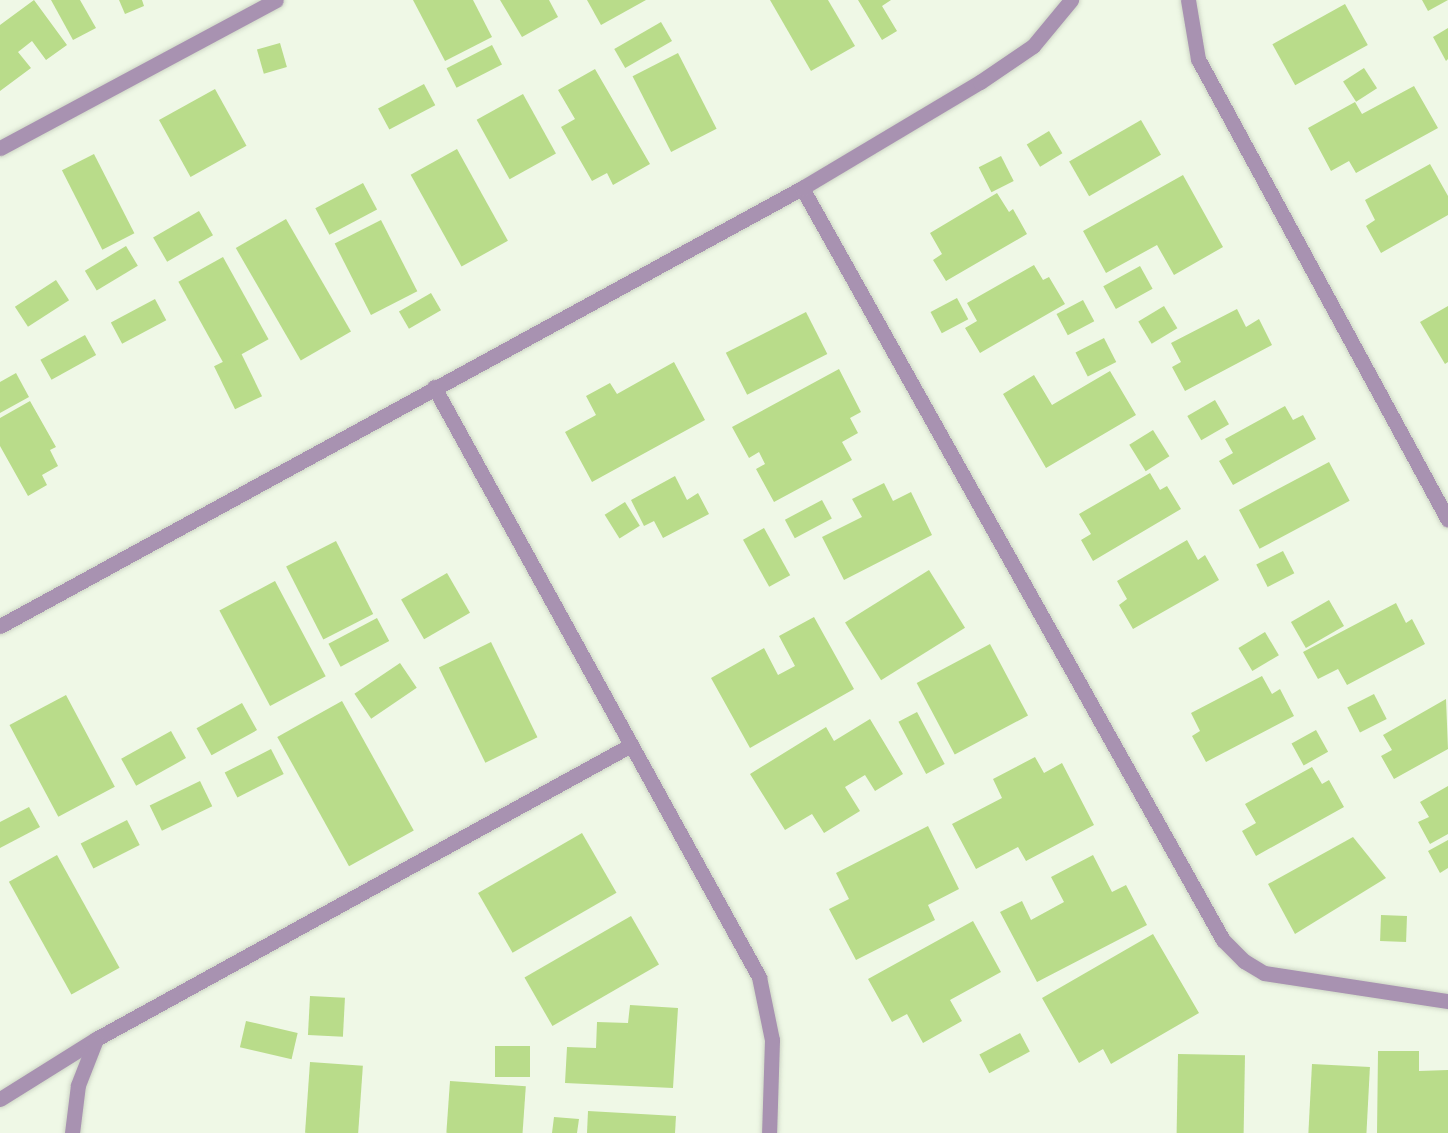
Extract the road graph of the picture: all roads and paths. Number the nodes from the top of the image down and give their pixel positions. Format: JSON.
{"nodes":[{"id":1,"x":276,"y":0,"type":"edge"},
{"id":2,"x":1071,"y":0,"type":"edge"},
{"id":3,"x":1188,"y":0,"type":"edge"},
{"id":4,"x":0,"y":148,"type":"edge"},
{"id":5,"x":802,"y":188,"type":"junction"},
{"id":6,"x":434,"y":387,"type":"junction"},
{"id":7,"x":1448,"y":520,"type":"edge"},
{"id":8,"x":0,"y":626,"type":"edge"},
{"id":9,"x":631,"y":745,"type":"junction"},
{"id":10,"x":1448,"y":1001,"type":"edge"},
{"id":11,"x":96,"y":1039,"type":"junction"},
{"id":12,"x":0,"y":1099,"type":"edge"},
{"id":13,"x":72,"y":1133,"type":"edge"},
{"id":14,"x":769,"y":1133,"type":"edge"}],
"edges":[{"from":1,"to":4,"type":"street"},
{"from":2,"to":5,"type":"street"},
{"from":3,"to":7,"type":"street"},
{"from":5,"to":6,"type":"street"},
{"from":5,"to":10,"type":"street"},
{"from":6,"to":8,"type":"street"},
{"from":6,"to":9,"type":"street"},
{"from":9,"to":11,"type":"street"},
{"from":9,"to":14,"type":"street"},
{"from":11,"to":12,"type":"street"},
{"from":11,"to":13,"type":"street"}]}
